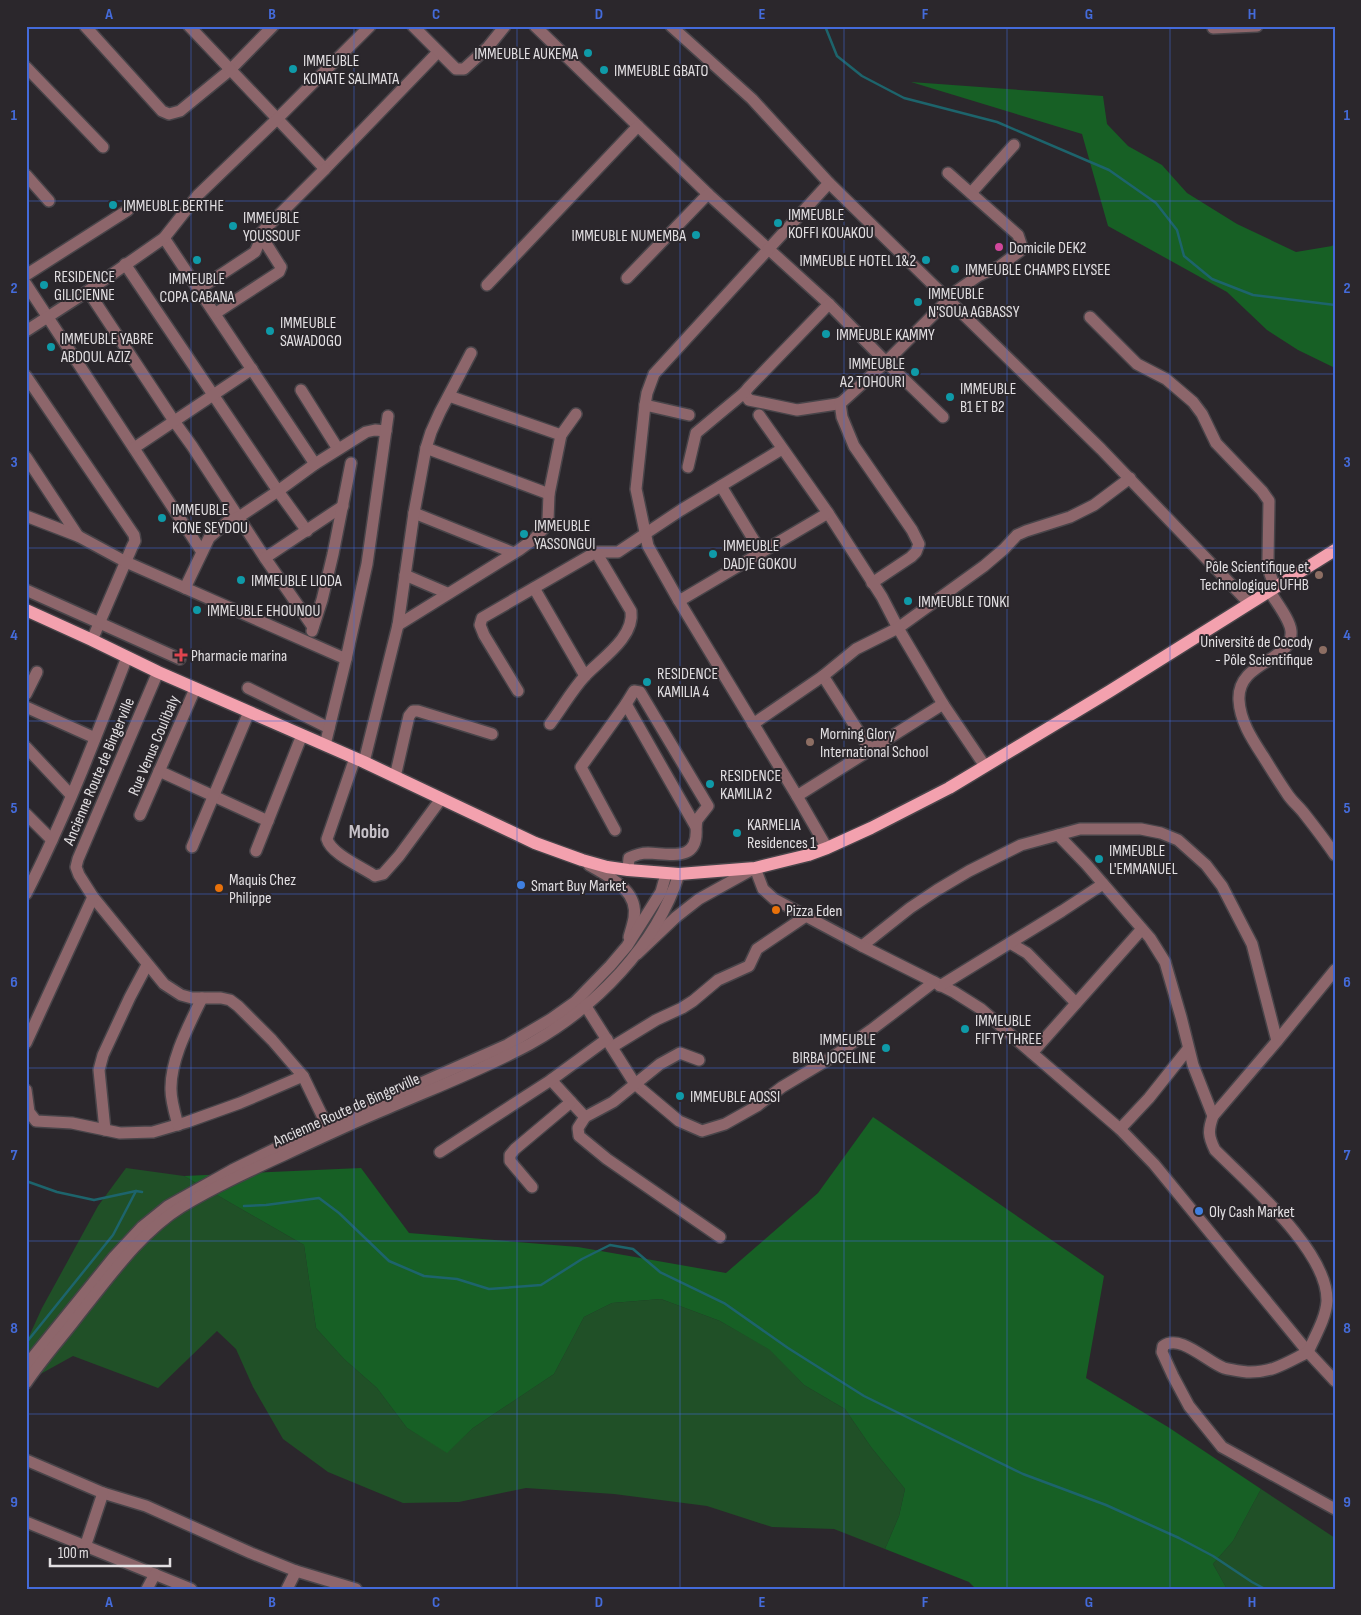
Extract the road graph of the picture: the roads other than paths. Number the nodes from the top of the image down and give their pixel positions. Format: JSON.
{"nodes":[{"id":1,"x":85,"y":26,"type":"edge"},
{"id":2,"x":189,"y":26,"type":"edge"},
{"id":3,"x":273,"y":26,"type":"edge"},
{"id":4,"x":370,"y":26,"type":"edge"},
{"id":5,"x":413,"y":26,"type":"edge"},
{"id":6,"x":505,"y":26,"type":"edge"},
{"id":7,"x":535,"y":26,"type":"edge"},
{"id":8,"x":671,"y":26,"type":"edge"},
{"id":9,"x":1256,"y":26,"type":"edge"},
{"id":10,"x":1212,"y":28,"type":"dead end"},
{"id":11,"x":438,"y":52,"type":"junction"},
{"id":12,"x":26,"y":67,"type":"edge"},
{"id":13,"x":230,"y":70,"type":"junction"},
{"id":14,"x":278,"y":119,"type":"junction"},
{"id":15,"x":638,"y":126,"type":"junction"},
{"id":16,"x":1014,"y":145,"type":"dead end"},
{"id":17,"x":103,"y":147,"type":"dead end"},
{"id":18,"x":325,"y":169,"type":"junction"},
{"id":19,"x":948,"y":173,"type":"dead end"},
{"id":20,"x":26,"y":175,"type":"edge"},
{"id":21,"x":829,"y":183,"type":"junction"},
{"id":22,"x":971,"y":193,"type":"junction"},
{"id":23,"x":708,"y":194,"type":"junction"},
{"id":24,"x":50,"y":200,"type":"dead end"},
{"id":25,"x":128,"y":210,"type":"dead end"},
{"id":26,"x":262,"y":237,"type":"junction"},
{"id":27,"x":164,"y":238,"type":"junction"},
{"id":28,"x":768,"y":249,"type":"junction"},
{"id":29,"x":125,"y":264,"type":"junction"},
{"id":30,"x":26,"y":275,"type":"edge"},
{"id":31,"x":627,"y":278,"type":"dead end"},
{"id":32,"x":26,"y":284,"type":"edge"},
{"id":33,"x":487,"y":285,"type":"dead end"},
{"id":34,"x":199,"y":289,"type":"junction"},
{"id":35,"x":88,"y":291,"type":"junction"},
{"id":36,"x":947,"y":299,"type":"junction"},
{"id":37,"x":829,"y":304,"type":"junction"},
{"id":38,"x":216,"y":314,"type":"junction"},
{"id":39,"x":47,"y":317,"type":"junction"},
{"id":40,"x":1090,"y":317,"type":"dead end"},
{"id":41,"x":26,"y":331,"type":"edge"},
{"id":42,"x":471,"y":353,"type":"dead end"},
{"id":43,"x":886,"y":362,"type":"junction"},
{"id":44,"x":252,"y":369,"type":"junction"},
{"id":45,"x":26,"y":376,"type":"edge"},
{"id":46,"x":301,"y":390,"type":"dead end"},
{"id":47,"x":744,"y":393,"type":"junction"},
{"id":48,"x":214,"y":395,"type":"junction"},
{"id":49,"x":449,"y":396,"type":"junction"},
{"id":50,"x":840,"y":403,"type":"junction"},
{"id":51,"x":645,"y":405,"type":"junction"},
{"id":52,"x":576,"y":414,"type":"dead end"},
{"id":53,"x":759,"y":415,"type":"dead end"},
{"id":54,"x":388,"y":416,"type":"dead end"},
{"id":55,"x":689,"y":416,"type":"dead end"},
{"id":56,"x":943,"y":417,"type":"dead end"},
{"id":57,"x":174,"y":421,"type":"junction"},
{"id":58,"x":386,"y":430,"type":"junction"},
{"id":59,"x":561,"y":435,"type":"junction"},
{"id":60,"x":134,"y":448,"type":"junction"},
{"id":61,"x":426,"y":448,"type":"junction"},
{"id":62,"x":338,"y":449,"type":"junction"},
{"id":63,"x":782,"y":449,"type":"junction"},
{"id":64,"x":26,"y":457,"type":"edge"},
{"id":65,"x":351,"y":463,"type":"dead end"},
{"id":66,"x":315,"y":464,"type":"junction"},
{"id":67,"x":688,"y":467,"type":"dead end"},
{"id":68,"x":1130,"y":478,"type":"junction"},
{"id":69,"x":720,"y":486,"type":"junction"},
{"id":70,"x":278,"y":491,"type":"junction"},
{"id":71,"x":549,"y":494,"type":"junction"},
{"id":72,"x":343,"y":506,"type":"junction"},
{"id":73,"x":828,"y":512,"type":"junction"},
{"id":74,"x":414,"y":513,"type":"junction"},
{"id":75,"x":26,"y":516,"type":"edge"},
{"id":76,"x":239,"y":517,"type":"junction"},
{"id":77,"x":307,"y":531,"type":"junction"},
{"id":78,"x":645,"y":533,"type":"junction"},
{"id":79,"x":78,"y":536,"type":"junction"},
{"id":80,"x":1335,"y":550,"type":"edge"},
{"id":81,"x":202,"y":552,"type":"junction"},
{"id":82,"x":596,"y":552,"type":"junction"},
{"id":83,"x":761,"y":552,"type":"junction"},
{"id":84,"x":514,"y":553,"type":"junction"},
{"id":85,"x":265,"y":558,"type":"junction"},
{"id":86,"x":126,"y":562,"type":"junction"},
{"id":87,"x":405,"y":575,"type":"junction"},
{"id":88,"x":872,"y":583,"type":"junction"},
{"id":89,"x":185,"y":588,"type":"junction"},
{"id":90,"x":534,"y":588,"type":"junction"},
{"id":91,"x":1272,"y":589,"type":"junction"},
{"id":92,"x":26,"y":590,"type":"edge"},
{"id":93,"x":447,"y":593,"type":"junction"},
{"id":94,"x":679,"y":600,"type":"junction"},
{"id":95,"x":1249,"y":603,"type":"junction"},
{"id":96,"x":26,"y":610,"type":"edge"},
{"id":97,"x":99,"y":622,"type":"junction"},
{"id":98,"x":398,"y":625,"type":"junction"},
{"id":99,"x":313,"y":627,"type":"junction"},
{"id":100,"x":898,"y":628,"type":"junction"},
{"id":101,"x":92,"y":640,"type":"junction"},
{"id":102,"x":308,"y":642,"type":"junction"},
{"id":103,"x":126,"y":657,"type":"junction"},
{"id":104,"x":180,"y":659,"type":"dead end"},
{"id":105,"x":346,"y":659,"type":"junction"},
{"id":106,"x":37,"y":672,"type":"dead end"},
{"id":107,"x":158,"y":672,"type":"junction"},
{"id":108,"x":585,"y":676,"type":"junction"},
{"id":109,"x":823,"y":676,"type":"junction"},
{"id":110,"x":248,"y":688,"type":"dead end"},
{"id":111,"x":195,"y":689,"type":"junction"},
{"id":112,"x":518,"y":691,"type":"dead end"},
{"id":113,"x":26,"y":694,"type":"edge"},
{"id":114,"x":626,"y":704,"type":"junction"},
{"id":115,"x":943,"y":704,"type":"junction"},
{"id":116,"x":26,"y":707,"type":"edge"},
{"id":117,"x":249,"y":712,"type":"junction"},
{"id":118,"x":550,"y":724,"type":"dead end"},
{"id":119,"x":753,"y":724,"type":"junction"},
{"id":120,"x":329,"y":728,"type":"junction"},
{"id":121,"x":492,"y":734,"type":"dead end"},
{"id":122,"x":302,"y":735,"type":"junction"},
{"id":123,"x":95,"y":738,"type":"junction"},
{"id":124,"x":325,"y":745,"type":"junction"},
{"id":125,"x":26,"y":747,"type":"edge"},
{"id":126,"x":872,"y":751,"type":"junction"},
{"id":127,"x":359,"y":760,"type":"junction"},
{"id":128,"x":985,"y":766,"type":"junction"},
{"id":129,"x":159,"y":771,"type":"junction"},
{"id":130,"x":395,"y":777,"type":"junction"},
{"id":131,"x":71,"y":796,"type":"junction"},
{"id":132,"x":213,"y":796,"type":"junction"},
{"id":133,"x":797,"y":796,"type":"junction"},
{"id":134,"x":441,"y":799,"type":"junction"},
{"id":135,"x":26,"y":814,"type":"edge"},
{"id":136,"x":140,"y":815,"type":"dead end"},
{"id":137,"x":268,"y":821,"type":"junction"},
{"id":138,"x":696,"y":827,"type":"junction"},
{"id":139,"x":615,"y":830,"type":"dead end"},
{"id":140,"x":1058,"y":835,"type":"junction"},
{"id":141,"x":52,"y":840,"type":"junction"},
{"id":142,"x":192,"y":847,"type":"dead end"},
{"id":143,"x":826,"y":848,"type":"junction"},
{"id":144,"x":256,"y":851,"type":"dead end"},
{"id":145,"x":1335,"y":855,"type":"edge"},
{"id":146,"x":582,"y":860,"type":"junction"},
{"id":147,"x":755,"y":868,"type":"junction"},
{"id":148,"x":628,"y":870,"type":"junction"},
{"id":149,"x":673,"y":874,"type":"junction"},
{"id":150,"x":29,"y":879,"type":"edge"},
{"id":151,"x":1103,"y":884,"type":"junction"},
{"id":152,"x":26,"y":894,"type":"edge"},
{"id":153,"x":93,"y":897,"type":"junction"},
{"id":154,"x":806,"y":916,"type":"junction"},
{"id":155,"x":1142,"y":929,"type":"junction"},
{"id":156,"x":1010,"y":943,"type":"junction"},
{"id":157,"x":627,"y":946,"type":"junction"},
{"id":158,"x":862,"y":946,"type":"junction"},
{"id":159,"x":636,"y":954,"type":"junction"},
{"id":160,"x":147,"y":965,"type":"junction"},
{"id":161,"x":1335,"y":970,"type":"edge"},
{"id":162,"x":937,"y":984,"type":"junction"},
{"id":163,"x":202,"y":998,"type":"junction"},
{"id":164,"x":1076,"y":1003,"type":"junction"},
{"id":165,"x":585,"y":1006,"type":"junction"},
{"id":166,"x":1277,"y":1041,"type":"junction"},
{"id":167,"x":26,"y":1043,"type":"edge"},
{"id":168,"x":610,"y":1043,"type":"junction"},
{"id":169,"x":1188,"y":1050,"type":"junction"},
{"id":170,"x":1032,"y":1053,"type":"junction"},
{"id":171,"x":699,"y":1060,"type":"dead end"},
{"id":172,"x":303,"y":1076,"type":"junction"},
{"id":173,"x":551,"y":1080,"type":"junction"},
{"id":174,"x":635,"y":1084,"type":"junction"},
{"id":175,"x":26,"y":1090,"type":"edge"},
{"id":176,"x":571,"y":1102,"type":"junction"},
{"id":177,"x":1213,"y":1116,"type":"junction"},
{"id":178,"x":585,"y":1117,"type":"junction"},
{"id":179,"x":178,"y":1125,"type":"junction"},
{"id":180,"x":328,"y":1129,"type":"junction"},
{"id":181,"x":1120,"y":1129,"type":"junction"},
{"id":182,"x":105,"y":1130,"type":"junction"},
{"id":183,"x":440,"y":1152,"type":"dead end"},
{"id":184,"x":532,"y":1187,"type":"dead end"},
{"id":185,"x":720,"y":1238,"type":"dead end"},
{"id":186,"x":1308,"y":1352,"type":"junction"},
{"id":187,"x":26,"y":1369,"type":"edge"},
{"id":188,"x":1335,"y":1381,"type":"edge"},
{"id":189,"x":26,"y":1383,"type":"edge"},
{"id":190,"x":26,"y":1460,"type":"edge"},
{"id":191,"x":103,"y":1493,"type":"junction"},
{"id":192,"x":1335,"y":1509,"type":"edge"},
{"id":193,"x":26,"y":1522,"type":"edge"},
{"id":194,"x":85,"y":1547,"type":"junction"},
{"id":195,"x":296,"y":1571,"type":"junction"},
{"id":196,"x":155,"y":1574,"type":"junction"},
{"id":197,"x":147,"y":1589,"type":"edge"},
{"id":198,"x":191,"y":1589,"type":"edge"},
{"id":199,"x":287,"y":1589,"type":"edge"},
{"id":200,"x":356,"y":1589,"type":"edge"}],
"edges":[{"from":1,"to":13,"type":"street"},
{"from":2,"to":13,"type":"street"},
{"from":3,"to":13,"type":"street"},
{"from":4,"to":14,"type":"street"},
{"from":5,"to":11,"type":"street"},
{"from":6,"to":11,"type":"street"},
{"from":7,"to":15,"type":"street"},
{"from":8,"to":21,"type":"street"},
{"from":9,"to":10,"type":"street"},
{"from":11,"to":18,"type":"street"},
{"from":12,"to":17,"type":"street"},
{"from":13,"to":14,"type":"street"},
{"from":14,"to":18,"type":"street"},
{"from":14,"to":27,"type":"street"},
{"from":15,"to":23,"type":"street"},
{"from":15,"to":33,"type":"street"},
{"from":16,"to":22,"type":"street"},
{"from":18,"to":26,"type":"street"},
{"from":19,"to":22,"type":"street"},
{"from":20,"to":24,"type":"street"},
{"from":21,"to":28,"type":"street"},
{"from":21,"to":36,"type":"street"},
{"from":22,"to":36,"type":"street"},
{"from":23,"to":28,"type":"street"},
{"from":23,"to":31,"type":"street"},
{"from":25,"to":30,"type":"street"},
{"from":26,"to":34,"type":"street"},
{"from":26,"to":38,"type":"street"},
{"from":27,"to":29,"type":"street"},
{"from":27,"to":34,"type":"street"},
{"from":28,"to":37,"type":"street"},
{"from":28,"to":51,"type":"street"},
{"from":29,"to":35,"type":"street"},
{"from":29,"to":48,"type":"street"},
{"from":32,"to":39,"type":"street"},
{"from":34,"to":38,"type":"street"},
{"from":35,"to":39,"type":"street"},
{"from":35,"to":57,"type":"street"},
{"from":36,"to":43,"type":"street"},
{"from":36,"to":68,"type":"street"},
{"from":37,"to":43,"type":"street"},
{"from":37,"to":47,"type":"street"},
{"from":38,"to":44,"type":"street"},
{"from":39,"to":41,"type":"street"},
{"from":39,"to":60,"type":"street"},
{"from":40,"to":91,"type":"street"},
{"from":42,"to":49,"type":"street"},
{"from":43,"to":50,"type":"street"},
{"from":43,"to":56,"type":"street"},
{"from":44,"to":48,"type":"street"},
{"from":44,"to":66,"type":"street"},
{"from":45,"to":86,"type":"street"},
{"from":46,"to":62,"type":"street"},
{"from":47,"to":50,"type":"street"},
{"from":47,"to":67,"type":"street"},
{"from":48,"to":57,"type":"street"},
{"from":48,"to":70,"type":"street"},
{"from":49,"to":59,"type":"street"},
{"from":49,"to":61,"type":"street"},
{"from":50,"to":88,"type":"street"},
{"from":51,"to":55,"type":"street"},
{"from":51,"to":78,"type":"street"},
{"from":52,"to":59,"type":"street"},
{"from":53,"to":63,"type":"street"},
{"from":54,"to":58,"type":"street"},
{"from":57,"to":60,"type":"street"},
{"from":57,"to":76,"type":"street"},
{"from":58,"to":62,"type":"street"},
{"from":58,"to":105,"type":"street"},
{"from":59,"to":71,"type":"street"},
{"from":60,"to":81,"type":"street"},
{"from":61,"to":71,"type":"street"},
{"from":61,"to":74,"type":"street"},
{"from":62,"to":66,"type":"street"},
{"from":63,"to":69,"type":"street"},
{"from":63,"to":73,"type":"street"},
{"from":64,"to":79,"type":"street"},
{"from":65,"to":72,"type":"street"},
{"from":66,"to":70,"type":"street"},
{"from":68,"to":95,"type":"street"},
{"from":68,"to":100,"type":"street"},
{"from":69,"to":78,"type":"street"},
{"from":69,"to":83,"type":"street"},
{"from":70,"to":76,"type":"street"},
{"from":70,"to":77,"type":"street"},
{"from":71,"to":84,"type":"street"},
{"from":72,"to":77,"type":"street"},
{"from":72,"to":99,"type":"street"},
{"from":73,"to":83,"type":"street"},
{"from":73,"to":88,"type":"street"},
{"from":74,"to":84,"type":"street"},
{"from":74,"to":87,"type":"street"},
{"from":75,"to":79,"type":"street"},
{"from":76,"to":81,"type":"street"},
{"from":76,"to":85,"type":"street"},
{"from":77,"to":85,"type":"street"},
{"from":78,"to":82,"type":"street"},
{"from":78,"to":94,"type":"street"},
{"from":79,"to":86,"type":"street"},
{"from":80,"to":91,"type":"main road"},
{"from":81,"to":89,"type":"street"},
{"from":82,"to":90,"type":"street"},
{"from":82,"to":108,"type":"street"},
{"from":83,"to":94,"type":"street"},
{"from":84,"to":93,"type":"street"},
{"from":85,"to":99,"type":"street"},
{"from":86,"to":89,"type":"street"},
{"from":86,"to":97,"type":"street"},
{"from":87,"to":93,"type":"street"},
{"from":87,"to":98,"type":"street"},
{"from":88,"to":100,"type":"street"},
{"from":89,"to":102,"type":"street"},
{"from":90,"to":108,"type":"street"},
{"from":90,"to":112,"type":"street"},
{"from":91,"to":95,"type":"main road"},
{"from":91,"to":145,"type":"street"},
{"from":92,"to":97,"type":"street"},
{"from":93,"to":98,"type":"street"},
{"from":94,"to":119,"type":"street"},
{"from":95,"to":128,"type":"main road"},
{"from":96,"to":101,"type":"main road"},
{"from":97,"to":101,"type":"street"},
{"from":97,"to":104,"type":"street"},
{"from":98,"to":127,"type":"street"},
{"from":99,"to":102,"type":"street"},
{"from":100,"to":109,"type":"street"},
{"from":100,"to":115,"type":"street"},
{"from":101,"to":103,"type":"main road"},
{"from":102,"to":105,"type":"street"},
{"from":103,"to":107,"type":"main road"},
{"from":103,"to":123,"type":"street"},
{"from":105,"to":120,"type":"street"},
{"from":106,"to":113,"type":"street"},
{"from":107,"to":111,"type":"main road"},
{"from":107,"to":153,"type":"street","name":"Ancienne Route de Bingerville"},
{"from":108,"to":118,"type":"street"},
{"from":109,"to":119,"type":"street"},
{"from":109,"to":126,"type":"street"},
{"from":110,"to":120,"type":"street"},
{"from":111,"to":117,"type":"main road"},
{"from":111,"to":129,"type":"street","name":"Rue Venus Coulibaly"},
{"from":114,"to":138,"type":"street"},
{"from":114,"to":138,"type":"street"},
{"from":114,"to":139,"type":"street"},
{"from":115,"to":126,"type":"street"},
{"from":115,"to":128,"type":"street"},
{"from":116,"to":123,"type":"street"},
{"from":117,"to":122,"type":"main road"},
{"from":117,"to":132,"type":"street"},
{"from":119,"to":133,"type":"street"},
{"from":120,"to":124,"type":"street"},
{"from":121,"to":130,"type":"street"},
{"from":122,"to":124,"type":"main road"},
{"from":122,"to":137,"type":"street"},
{"from":123,"to":131,"type":"street"},
{"from":124,"to":127,"type":"main road"},
{"from":125,"to":131,"type":"street"},
{"from":126,"to":133,"type":"street"},
{"from":127,"to":130,"type":"main road"},
{"from":127,"to":134,"type":"street"},
{"from":128,"to":143,"type":"main road"},
{"from":129,"to":132,"type":"street"},
{"from":129,"to":136,"type":"street","name":"Rue Venus Coulibaly"},
{"from":130,"to":134,"type":"main road"},
{"from":131,"to":141,"type":"street"},
{"from":132,"to":137,"type":"street"},
{"from":132,"to":142,"type":"street"},
{"from":133,"to":143,"type":"street"},
{"from":134,"to":146,"type":"main road"},
{"from":135,"to":141,"type":"street"},
{"from":137,"to":144,"type":"street"},
{"from":138,"to":148,"type":"street"},
{"from":140,"to":151,"type":"street"},
{"from":140,"to":158,"type":"street"},
{"from":140,"to":166,"type":"street"},
{"from":141,"to":150,"type":"street"},
{"from":143,"to":147,"type":"main road"},
{"from":146,"to":148,"type":"main road"},
{"from":146,"to":157,"type":"street"},
{"from":147,"to":149,"type":"main road"},
{"from":147,"to":154,"type":"street"},
{"from":147,"to":159,"type":"street"},
{"from":148,"to":149,"type":"main road"},
{"from":149,"to":157,"type":"street","name":"Ancienne Route de Bingerville"},
{"from":149,"to":159,"type":"street","name":"Ancienne Route de Bingerville"},
{"from":150,"to":152,"type":"street"},
{"from":151,"to":155,"type":"street"},
{"from":151,"to":156,"type":"street"},
{"from":153,"to":160,"type":"street","name":"Ancienne Route de Bingerville"},
{"from":153,"to":167,"type":"street"},
{"from":154,"to":158,"type":"street"},
{"from":154,"to":168,"type":"street"},
{"from":155,"to":164,"type":"street"},
{"from":155,"to":169,"type":"street"},
{"from":156,"to":162,"type":"street"},
{"from":156,"to":164,"type":"street"},
{"from":157,"to":180,"type":"street","name":"Ancienne Route de Bingerville"},
{"from":158,"to":162,"type":"street"},
{"from":159,"to":165,"type":"street","name":"Ancienne Route de Bingerville"},
{"from":160,"to":163,"type":"street","name":"Ancienne Route de Bingerville"},
{"from":160,"to":182,"type":"street"},
{"from":161,"to":166,"type":"street"},
{"from":162,"to":170,"type":"street"},
{"from":162,"to":174,"type":"street"},
{"from":163,"to":172,"type":"street","name":"Ancienne Route de Bingerville"},
{"from":163,"to":179,"type":"street"},
{"from":164,"to":170,"type":"street"},
{"from":165,"to":168,"type":"street"},
{"from":165,"to":180,"type":"street","name":"Ancienne Route de Bingerville"},
{"from":166,"to":177,"type":"street"},
{"from":168,"to":173,"type":"street"},
{"from":168,"to":174,"type":"street"},
{"from":169,"to":177,"type":"street"},
{"from":169,"to":181,"type":"street"},
{"from":170,"to":181,"type":"street"},
{"from":171,"to":174,"type":"street"},
{"from":172,"to":179,"type":"street"},
{"from":172,"to":180,"type":"street","name":"Ancienne Route de Bingerville"},
{"from":173,"to":176,"type":"street"},
{"from":173,"to":183,"type":"street"},
{"from":174,"to":178,"type":"street"},
{"from":175,"to":182,"type":"street"},
{"from":176,"to":178,"type":"street"},
{"from":176,"to":184,"type":"street"},
{"from":177,"to":186,"type":"street"},
{"from":178,"to":185,"type":"street"},
{"from":179,"to":182,"type":"street"},
{"from":180,"to":187,"type":"street","name":"Ancienne Route de Bingerville"},
{"from":180,"to":189,"type":"street","name":"Ancienne Route de Bingerville"},
{"from":181,"to":186,"type":"street"},
{"from":186,"to":188,"type":"street"},
{"from":186,"to":192,"type":"street"},
{"from":190,"to":191,"type":"street"},
{"from":191,"to":194,"type":"street"},
{"from":191,"to":195,"type":"street"},
{"from":193,"to":194,"type":"street"},
{"from":194,"to":196,"type":"street"},
{"from":195,"to":199,"type":"street"},
{"from":195,"to":200,"type":"street"},
{"from":196,"to":197,"type":"street"},
{"from":196,"to":198,"type":"street"}]}
